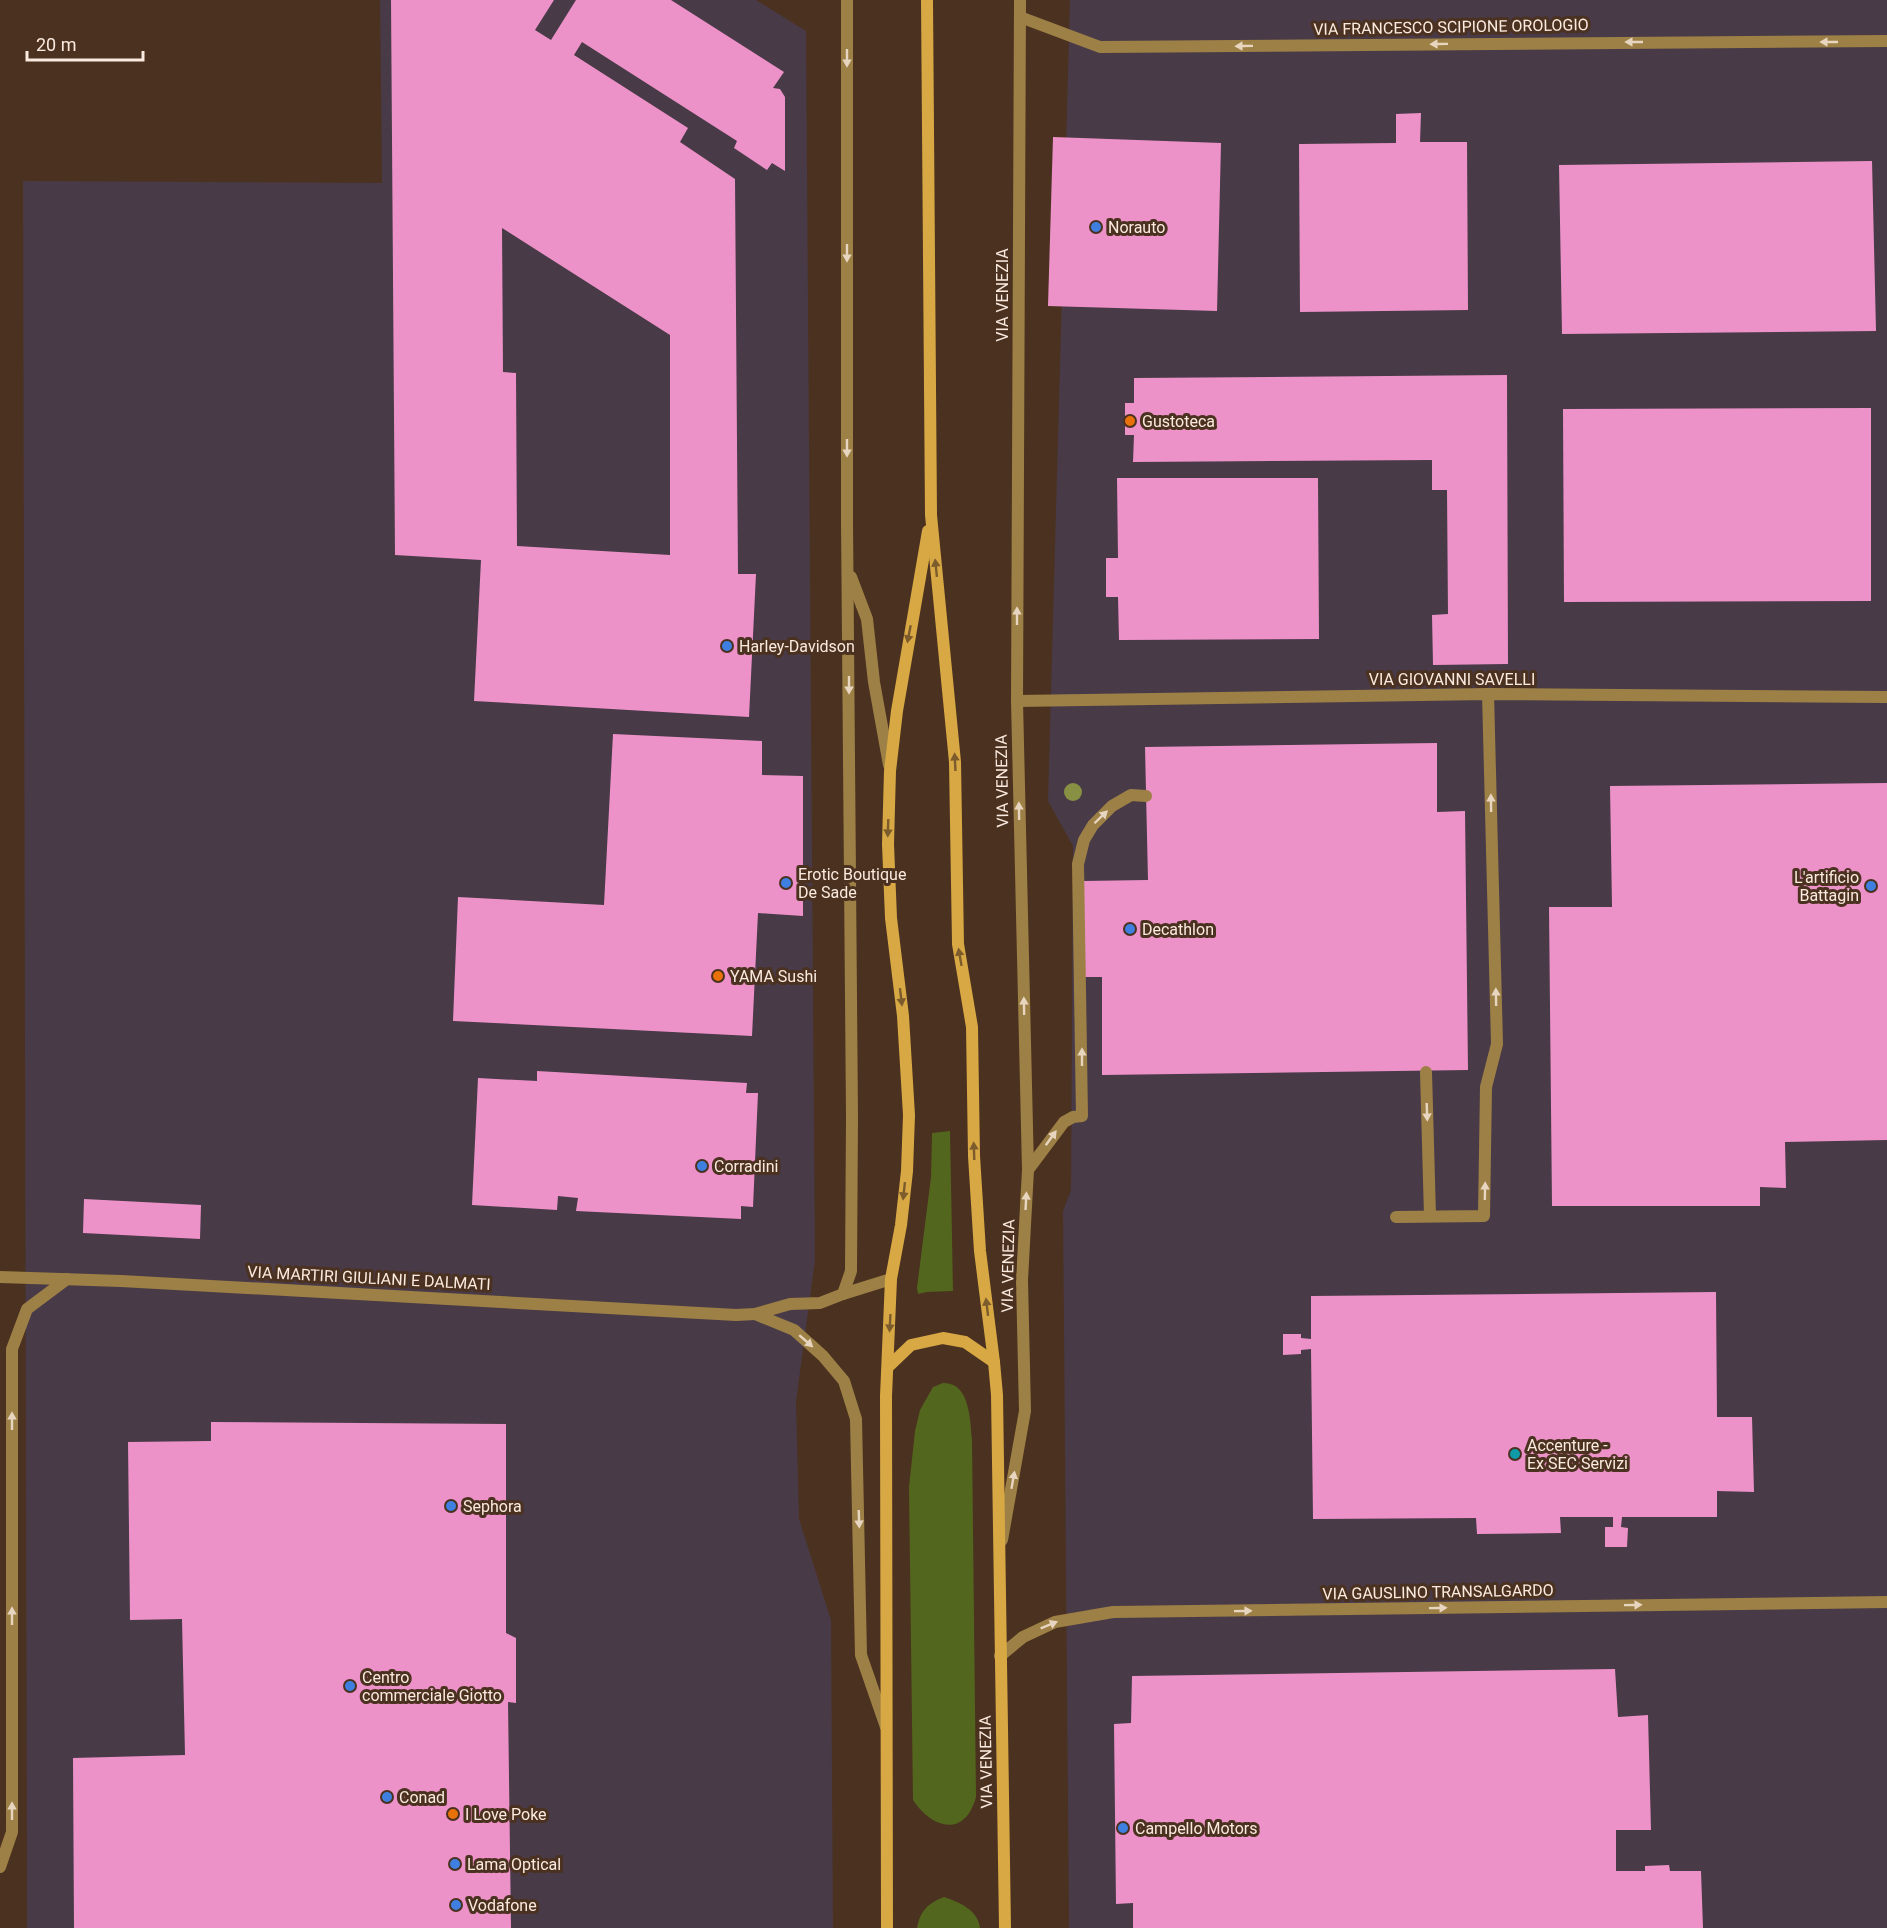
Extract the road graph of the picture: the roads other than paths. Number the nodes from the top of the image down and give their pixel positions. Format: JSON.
{"nodes":[{"id":1,"x":847,"y":0,"type":"edge"},
{"id":2,"x":927,"y":0,"type":"edge"},
{"id":3,"x":1020,"y":0,"type":"edge"},
{"id":4,"x":1020,"y":18,"type":"junction"},
{"id":5,"x":1887,"y":41,"type":"edge"},
{"id":6,"x":931,"y":515,"type":"junction"},
{"id":7,"x":848,"y":570,"type":"junction"},
{"id":8,"x":1488,"y":694,"type":"junction"},
{"id":9,"x":1887,"y":697,"type":"edge"},
{"id":10,"x":1017,"y":701,"type":"junction"},
{"id":11,"x":890,"y":771,"type":"junction"},
{"id":12,"x":1146,"y":796,"type":"dead end"},
{"id":13,"x":1426,"y":1072,"type":"dead end"},
{"id":14,"x":1028,"y":1170,"type":"junction"},
{"id":15,"x":1430,"y":1216,"type":"junction"},
{"id":16,"x":1396,"y":1217,"type":"dead end"},
{"id":17,"x":0,"y":1277,"type":"edge"},
{"id":18,"x":891,"y":1279,"type":"junction"},
{"id":19,"x":67,"y":1280,"type":"junction"},
{"id":20,"x":843,"y":1294,"type":"junction"},
{"id":21,"x":755,"y":1314,"type":"junction"},
{"id":22,"x":736,"y":1315,"type":"joint"},
{"id":23,"x":994,"y":1362,"type":"junction"},
{"id":24,"x":888,"y":1367,"type":"junction"},
{"id":25,"x":999,"y":1559,"type":"junction"},
{"id":26,"x":1887,"y":1602,"type":"edge"},
{"id":27,"x":1000,"y":1656,"type":"junction"},
{"id":28,"x":886,"y":1727,"type":"junction"},
{"id":29,"x":0,"y":1868,"type":"edge"},
{"id":30,"x":887,"y":1928,"type":"edge"},
{"id":31,"x":1005,"y":1928,"type":"edge"}],
"edges":[{"from":1,"to":7,"type":"street","name":"VIA VENEZIA","one_way":true},
{"from":2,"to":6,"type":"main road","name":"VIA VENEZIA"},
{"from":3,"to":4,"type":"street","name":"VIA VENEZIA"},
{"from":5,"to":4,"type":"street","name":"VIA FRANCESCO SCIPIONE OROLOGIO","one_way":true},
{"from":10,"to":4,"type":"street","name":"VIA VENEZIA","one_way":true},
{"from":6,"to":11,"type":"main road","name":"VIA VENEZIA","one_way":true},
{"from":23,"to":6,"type":"main road","name":"VIA VENEZIA","one_way":true},
{"from":7,"to":11,"type":"street","name":"VIA VENEZIA"},
{"from":7,"to":20,"type":"street","name":"VIA VENEZIA","one_way":true},
{"from":8,"to":9,"type":"street","name":"VIA GIOVANNI SAVELLI"},
{"from":8,"to":10,"type":"street","name":"VIA GIOVANNI SAVELLI"},
{"from":15,"to":8,"type":"street","one_way":true},
{"from":14,"to":10,"type":"street","name":"VIA VENEZIA","one_way":true},
{"from":11,"to":18,"type":"main road","name":"VIA VENEZIA","one_way":true},
{"from":14,"to":12,"type":"street","one_way":true},
{"from":13,"to":15,"type":"street","one_way":true},
{"from":25,"to":14,"type":"street","name":"VIA VENEZIA","one_way":true},
{"from":15,"to":16,"type":"street"},
{"from":17,"to":19,"type":"street","name":"VIA MARTIRI GIULIANI E DALMATI"},
{"from":18,"to":20,"type":"street","name":"VIA VENEZIA"},
{"from":18,"to":24,"type":"main road","name":"VIA VENEZIA","one_way":true},
{"from":19,"to":22,"type":"street","name":"VIA MARTIRI GIULIANI E DALMATI"},
{"from":29,"to":19,"type":"street","one_way":true},
{"from":20,"to":21,"type":"street","name":"VIA VENEZIA"},
{"from":21,"to":22,"type":"street","name":"VIA VENEZIA"},
{"from":21,"to":28,"type":"street","name":"VIA VENEZIA","one_way":true},
{"from":23,"to":24,"type":"main road"},
{"from":23,"to":25,"type":"main road","name":"VIA VENEZIA"},
{"from":24,"to":28,"type":"main road","name":"VIA VENEZIA"},
{"from":25,"to":27,"type":"main road","name":"VIA VENEZIA"},
{"from":27,"to":26,"type":"street","name":"VIA GAUSLINO TRANSALGARDO","one_way":true},
{"from":27,"to":31,"type":"main road","name":"VIA VENEZIA"},
{"from":28,"to":30,"type":"main road","name":"VIA VENEZIA"}]}
